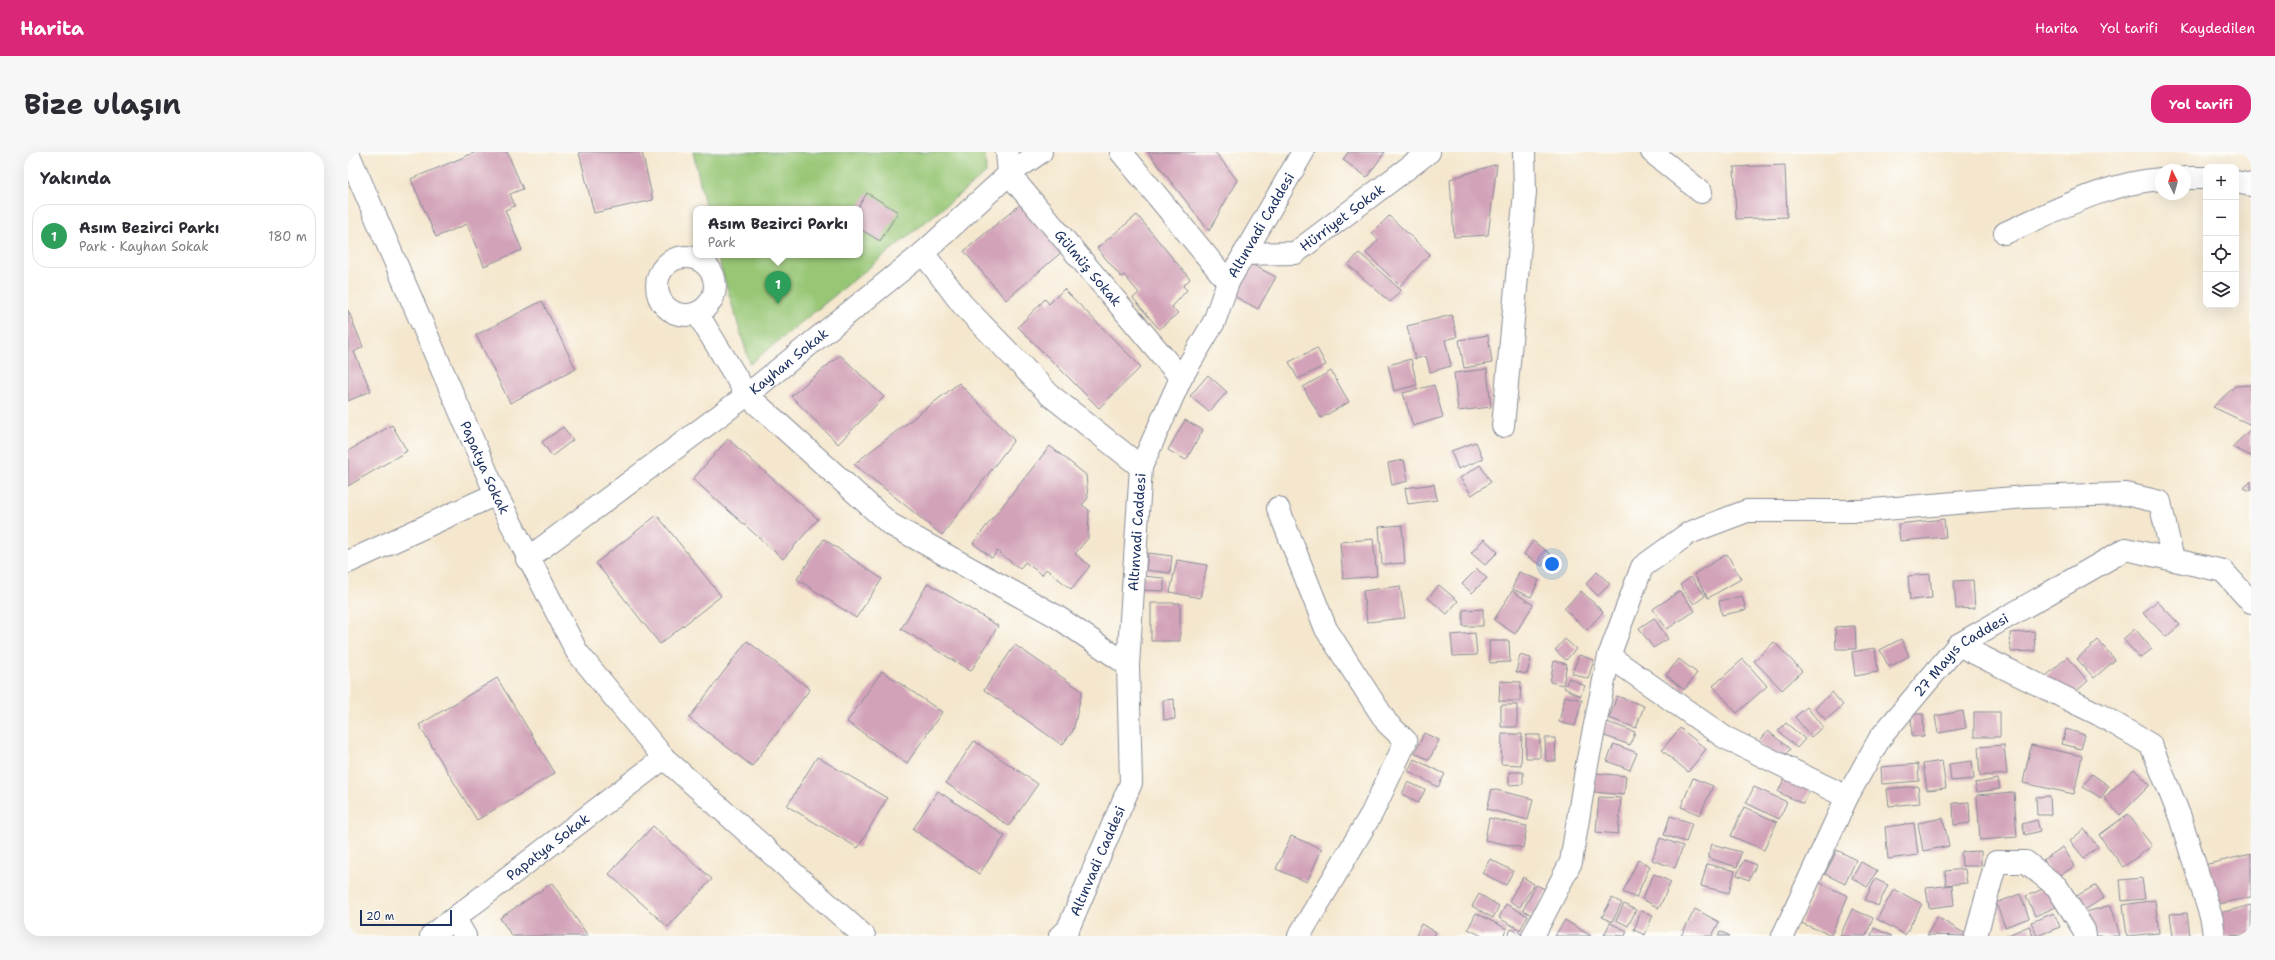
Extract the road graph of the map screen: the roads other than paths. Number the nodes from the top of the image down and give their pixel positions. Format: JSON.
{"nodes":[{"id":1,"x":1007,"y":152,"type":"edge"},
{"id":2,"x":1041,"y":152,"type":"edge"},
{"id":3,"x":1121,"y":152,"type":"edge"},
{"id":4,"x":1303,"y":152,"type":"edge"},
{"id":5,"x":1429,"y":152,"type":"edge"},
{"id":6,"x":1524,"y":152,"type":"edge"},
{"id":7,"x":1652,"y":152,"type":"edge"},
{"id":8,"x":348,"y":153,"type":"edge"},
{"id":9,"x":1009,"y":174,"type":"junction"},
{"id":10,"x":2191,"y":178,"type":"edge"},
{"id":11,"x":2203,"y":178,"type":"edge"},
{"id":12,"x":2155,"y":180,"type":"edge"},
{"id":13,"x":2239,"y":183,"type":"edge"},
{"id":14,"x":2251,"y":185,"type":"edge"},
{"id":15,"x":1701,"y":192,"type":"dead end"},
{"id":16,"x":2005,"y":233,"type":"dead end"},
{"id":17,"x":923,"y":253,"type":"junction"},
{"id":18,"x":1244,"y":254,"type":"junction"},
{"id":19,"x":1228,"y":282,"type":"junction"},
{"id":20,"x":697,"y":313,"type":"dead end"},
{"id":21,"x":1181,"y":378,"type":"junction"},
{"id":22,"x":747,"y":395,"type":"junction"},
{"id":23,"x":1503,"y":426,"type":"dead end"},
{"id":24,"x":1142,"y":467,"type":"junction"},
{"id":25,"x":496,"y":494,"type":"junction"},
{"id":26,"x":1278,"y":508,"type":"dead end"},
{"id":27,"x":527,"y":559,"type":"junction"},
{"id":28,"x":2173,"y":560,"type":"junction"},
{"id":29,"x":348,"y":562,"type":"edge"},
{"id":30,"x":2251,"y":602,"type":"edge"},
{"id":31,"x":1958,"y":645,"type":"junction"},
{"id":32,"x":1609,"y":656,"type":"junction"},
{"id":33,"x":1128,"y":665,"type":"junction"},
{"id":34,"x":664,"y":758,"type":"junction"},
{"id":35,"x":1847,"y":797,"type":"junction"},
{"id":36,"x":460,"y":928,"type":"edge"},
{"id":37,"x":431,"y":936,"type":"edge"},
{"id":38,"x":864,"y":936,"type":"edge"},
{"id":39,"x":1060,"y":936,"type":"edge"},
{"id":40,"x":1299,"y":936,"type":"edge"},
{"id":41,"x":1533,"y":936,"type":"edge"},
{"id":42,"x":1783,"y":936,"type":"edge"},
{"id":43,"x":1976,"y":936,"type":"edge"},
{"id":44,"x":2085,"y":936,"type":"edge"},
{"id":45,"x":2214,"y":936,"type":"edge"}],
"edges":[{"from":1,"to":9,"type":"street"},
{"from":2,"to":9,"type":"street","name":"Kayhan Sokak"},
{"from":3,"to":19,"type":"street"},
{"from":4,"to":18,"type":"street","name":"Altınvadi Caddesi"},
{"from":5,"to":18,"type":"street","name":"Hürriyet Sokak"},
{"from":6,"to":23,"type":"street"},
{"from":7,"to":15,"type":"street"},
{"from":8,"to":25,"type":"street","name":"Papatya Sokak"},
{"from":9,"to":17,"type":"street","name":"Kayhan Sokak"},
{"from":9,"to":21,"type":"street","name":"Gülmüş Sokak"},
{"from":10,"to":11,"type":"street"},
{"from":12,"to":16,"type":"street"},
{"from":13,"to":14,"type":"street"},
{"from":17,"to":22,"type":"street","name":"Kayhan Sokak"},
{"from":17,"to":24,"type":"street"},
{"from":18,"to":19,"type":"street","name":"Altınvadi Caddesi"},
{"from":19,"to":21,"type":"street","name":"Altınvadi Caddesi"},
{"from":20,"to":22,"type":"street"},
{"from":21,"to":24,"type":"street","name":"Altınvadi Caddesi"},
{"from":22,"to":27,"type":"street","name":"Kayhan Sokak"},
{"from":22,"to":33,"type":"street"},
{"from":24,"to":33,"type":"street","name":"Altınvadi Caddesi"},
{"from":25,"to":27,"type":"street","name":"Papatya Sokak"},
{"from":25,"to":29,"type":"street"},
{"from":26,"to":40,"type":"street"},
{"from":27,"to":34,"type":"street","name":"Papatya Sokak"},
{"from":28,"to":30,"type":"street","name":"27 Mayıs Caddesi"},
{"from":28,"to":31,"type":"street","name":"27 Mayıs Caddesi"},
{"from":28,"to":32,"type":"street"},
{"from":31,"to":35,"type":"street","name":"27 Mayıs Caddesi"},
{"from":31,"to":45,"type":"street"},
{"from":32,"to":35,"type":"street"},
{"from":32,"to":41,"type":"street"},
{"from":33,"to":39,"type":"street","name":"Altınvadi Caddesi"},
{"from":34,"to":36,"type":"street","name":"Papatya Sokak"},
{"from":34,"to":38,"type":"street","name":"Papatya Sokak"},
{"from":35,"to":42,"type":"street","name":"27 Mayıs Caddesi"},
{"from":36,"to":37,"type":"street","name":"Papatya Sokak"},
{"from":43,"to":44,"type":"street"}]}
